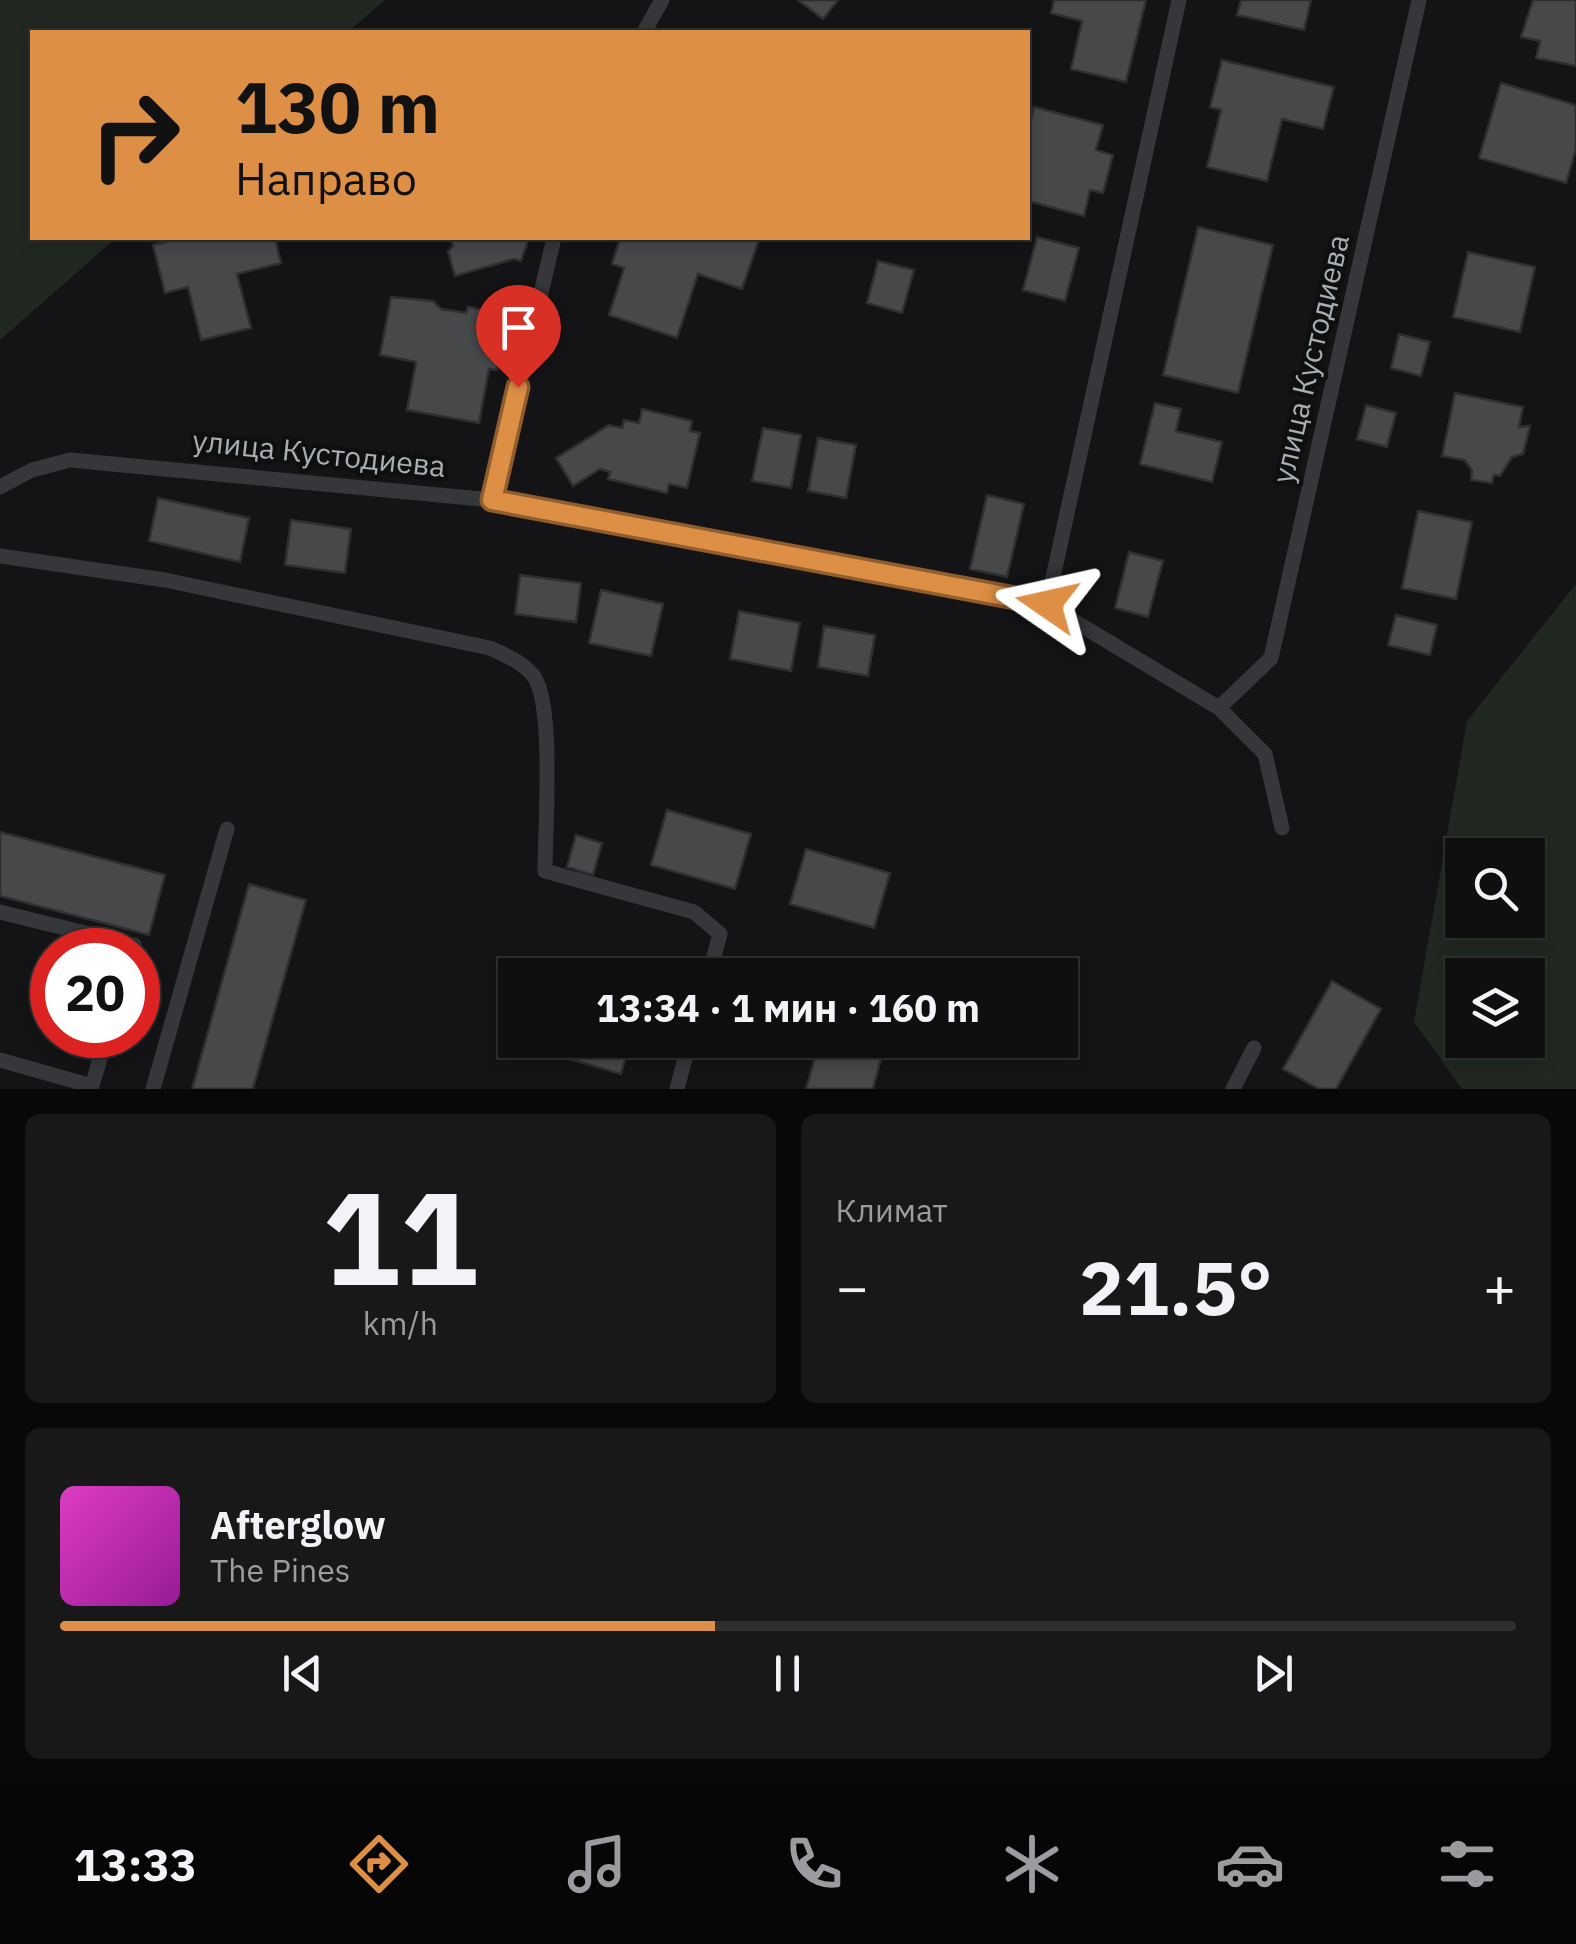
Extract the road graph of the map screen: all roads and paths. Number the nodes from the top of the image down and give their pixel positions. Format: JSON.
{"nodes":[{"id":1,"x":662,"y":0,"type":"edge"},
{"id":2,"x":1179,"y":0,"type":"edge"},
{"id":3,"x":1420,"y":0,"type":"edge"},
{"id":4,"x":645,"y":30,"type":"edge"},
{"id":5,"x":554,"y":240,"type":"edge"},
{"id":6,"x":0,"y":487,"type":"edge"},
{"id":7,"x":492,"y":500,"type":"junction"},
{"id":8,"x":0,"y":556,"type":"edge"},
{"id":9,"x":1047,"y":604,"type":"junction"},
{"id":10,"x":1219,"y":708,"type":"junction"},
{"id":11,"x":1282,"y":828,"type":"dead end"},
{"id":12,"x":227,"y":829,"type":"dead end"},
{"id":13,"x":0,"y":912,"type":"edge"},
{"id":14,"x":65,"y":928,"type":"edge"},
{"id":15,"x":714,"y":958,"type":"edge"},
{"id":16,"x":1254,"y":1048,"type":"dead end"},
{"id":17,"x":100,"y":1058,"type":"edge"},
{"id":18,"x":685,"y":1058,"type":"edge"},
{"id":19,"x":0,"y":1060,"type":"edge"},
{"id":20,"x":152,"y":1089,"type":"edge"},
{"id":21,"x":677,"y":1089,"type":"edge"},
{"id":22,"x":1233,"y":1089,"type":"edge"}],
"edges":[{"from":1,"to":4,"type":"lane"},
{"from":2,"to":9,"type":"lane"},
{"from":3,"to":10,"type":"lane","name":"улица Кустодиева"},
{"from":5,"to":7,"type":"lane"},
{"from":6,"to":7,"type":"lane","name":"улица Кустодиева"},
{"from":7,"to":9,"type":"lane","name":"улица Кустодиева"},
{"from":8,"to":15,"type":"lane"},
{"from":9,"to":10,"type":"lane","name":"улица Кустодиева"},
{"from":10,"to":11,"type":"lane","name":"улица Кустодиева"},
{"from":12,"to":20,"type":"lane"},
{"from":13,"to":14,"type":"lane"},
{"from":16,"to":22,"type":"lane"},
{"from":17,"to":19,"type":"lane"},
{"from":18,"to":21,"type":"lane"}]}
